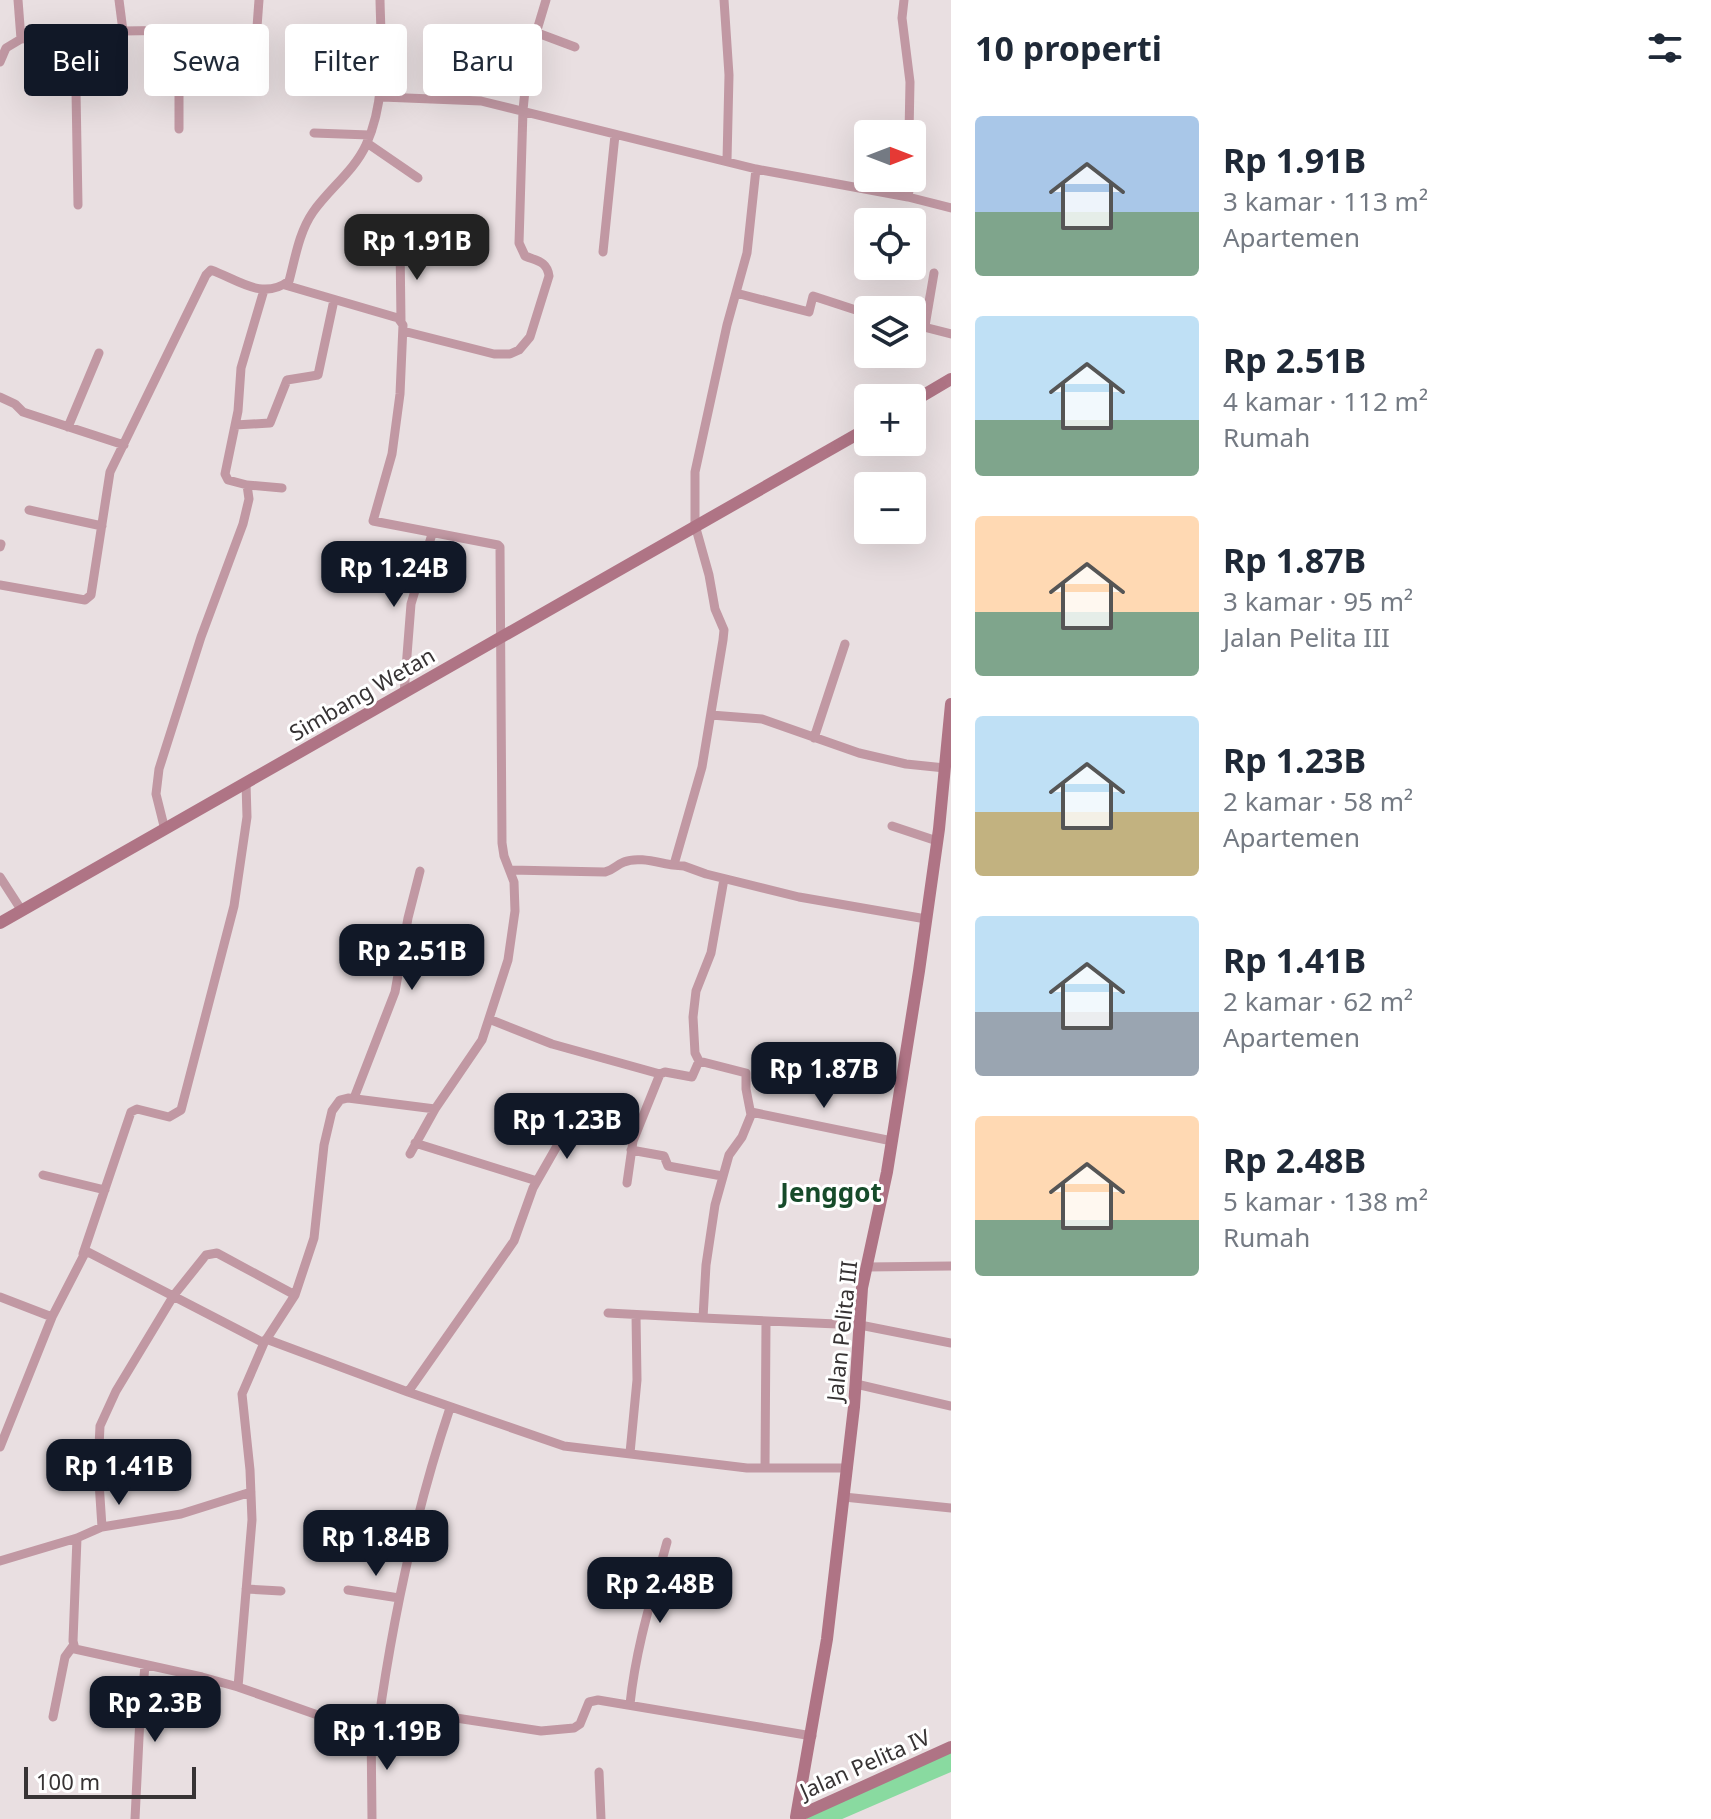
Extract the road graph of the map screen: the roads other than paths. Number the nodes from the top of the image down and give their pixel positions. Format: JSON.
{"nodes":[{"id":1,"x":18,"y":0,"type":"edge"},
{"id":2,"x":119,"y":0,"type":"edge"},
{"id":3,"x":259,"y":0,"type":"edge"},
{"id":4,"x":380,"y":0,"type":"edge"},
{"id":5,"x":546,"y":0,"type":"edge"},
{"id":6,"x":724,"y":0,"type":"edge"},
{"id":7,"x":904,"y":0,"type":"edge"},
{"id":8,"x":122,"y":24,"type":"edge"},
{"id":9,"x":257,"y":24,"type":"edge"},
{"id":10,"x":538,"y":24,"type":"edge"},
{"id":11,"x":542,"y":35,"type":"edge"},
{"id":12,"x":21,"y":39,"type":"junction"},
{"id":13,"x":24,"y":39,"type":"edge"},
{"id":14,"x":575,"y":47,"type":"dead end"},
{"id":15,"x":0,"y":62,"type":"edge"},
{"id":16,"x":76,"y":96,"type":"edge"},
{"id":17,"x":179,"y":96,"type":"edge"},
{"id":18,"x":524,"y":96,"type":"edge"},
{"id":19,"x":382,"y":97,"type":"junction"},
{"id":20,"x":523,"y":110,"type":"junction"},
{"id":21,"x":909,"y":120,"type":"edge"},
{"id":22,"x":179,"y":129,"type":"dead end"},
{"id":23,"x":314,"y":133,"type":"dead end"},
{"id":24,"x":615,"y":135,"type":"junction"},
{"id":25,"x":368,"y":139,"type":"junction"},
{"id":26,"x":727,"y":160,"type":"junction"},
{"id":27,"x":756,"y":169,"type":"junction"},
{"id":28,"x":418,"y":178,"type":"dead end"},
{"id":29,"x":909,"y":192,"type":"edge"},
{"id":30,"x":908,"y":197,"type":"junction"},
{"id":31,"x":78,"y":205,"type":"dead end"},
{"id":32,"x":951,"y":208,"type":"edge"},
{"id":33,"x":400,"y":244,"type":"dead end"},
{"id":34,"x":603,"y":252,"type":"dead end"},
{"id":35,"x":934,"y":273,"type":"dead end"},
{"id":36,"x":285,"y":285,"type":"junction"},
{"id":37,"x":264,"y":290,"type":"junction"},
{"id":38,"x":736,"y":293,"type":"junction"},
{"id":39,"x":334,"y":300,"type":"junction"},
{"id":40,"x":854,"y":309,"type":"edge"},
{"id":41,"x":926,"y":320,"type":"edge"},
{"id":42,"x":402,"y":326,"type":"junction"},
{"id":43,"x":926,"y":326,"type":"edge"},
{"id":44,"x":951,"y":334,"type":"edge"},
{"id":45,"x":99,"y":353,"type":"dead end"},
{"id":46,"x":951,"y":379,"type":"edge"},
{"id":47,"x":926,"y":394,"type":"edge"},
{"id":48,"x":0,"y":397,"type":"edge"},
{"id":49,"x":235,"y":425,"type":"junction"},
{"id":50,"x":68,"y":427,"type":"junction"},
{"id":51,"x":854,"y":436,"type":"edge"},
{"id":52,"x":124,"y":445,"type":"junction"},
{"id":53,"x":247,"y":485,"type":"junction"},
{"id":54,"x":282,"y":488,"type":"dead end"},
{"id":55,"x":29,"y":510,"type":"dead end"},
{"id":56,"x":695,"y":525,"type":"junction"},
{"id":57,"x":102,"y":526,"type":"junction"},
{"id":58,"x":432,"y":534,"type":"junction"},
{"id":59,"x":0,"y":585,"type":"edge"},
{"id":60,"x":502,"y":637,"type":"junction"},
{"id":61,"x":845,"y":644,"type":"dead end"},
{"id":62,"x":404,"y":694,"type":"junction"},
{"id":63,"x":951,"y":704,"type":"edge"},
{"id":64,"x":711,"y":715,"type":"junction"},
{"id":65,"x":814,"y":738,"type":"junction"},
{"id":66,"x":945,"y":768,"type":"junction"},
{"id":67,"x":246,"y":783,"type":"junction"},
{"id":68,"x":946,"y":814,"type":"edge"},
{"id":69,"x":892,"y":826,"type":"dead end"},
{"id":70,"x":165,"y":830,"type":"junction"},
{"id":71,"x":937,"y":841,"type":"junction"},
{"id":72,"x":673,"y":865,"type":"junction"},
{"id":73,"x":510,"y":870,"type":"junction"},
{"id":74,"x":420,"y":871,"type":"dead end"},
{"id":75,"x":0,"y":877,"type":"edge"},
{"id":76,"x":724,"y":879,"type":"junction"},
{"id":77,"x":22,"y":911,"type":"junction"},
{"id":78,"x":926,"y":919,"type":"junction"},
{"id":79,"x":0,"y":923,"type":"edge"},
{"id":80,"x":402,"y":952,"type":"junction"},
{"id":81,"x":453,"y":955,"type":"dead end"},
{"id":82,"x":489,"y":1019,"type":"junction"},
{"id":83,"x":699,"y":1061,"type":"junction"},
{"id":84,"x":660,"y":1074,"type":"junction"},
{"id":85,"x":354,"y":1098,"type":"junction"},
{"id":86,"x":435,"y":1109,"type":"junction"},
{"id":87,"x":751,"y":1112,"type":"junction"},
{"id":88,"x":569,"y":1125,"type":"dead end"},
{"id":89,"x":892,"y":1141,"type":"junction"},
{"id":90,"x":415,"y":1143,"type":"junction"},
{"id":91,"x":631,"y":1150,"type":"junction"},
{"id":92,"x":410,"y":1154,"type":"dead end"},
{"id":93,"x":43,"y":1175,"type":"dead end"},
{"id":94,"x":722,"y":1176,"type":"junction"},
{"id":95,"x":537,"y":1181,"type":"junction"},
{"id":96,"x":627,"y":1183,"type":"dead end"},
{"id":97,"x":105,"y":1190,"type":"junction"},
{"id":98,"x":83,"y":1254,"type":"junction"},
{"id":99,"x":951,"y":1266,"type":"edge"},
{"id":100,"x":867,"y":1267,"type":"junction"},
{"id":101,"x":174,"y":1295,"type":"junction"},
{"id":102,"x":295,"y":1295,"type":"junction"},
{"id":103,"x":0,"y":1297,"type":"edge"},
{"id":104,"x":608,"y":1313,"type":"dead end"},
{"id":105,"x":636,"y":1315,"type":"junction"},
{"id":106,"x":52,"y":1317,"type":"junction"},
{"id":107,"x":703,"y":1318,"type":"junction"},
{"id":108,"x":766,"y":1322,"type":"junction"},
{"id":109,"x":860,"y":1325,"type":"junction"},
{"id":110,"x":265,"y":1341,"type":"junction"},
{"id":111,"x":951,"y":1343,"type":"edge"},
{"id":112,"x":856,"y":1384,"type":"junction"},
{"id":113,"x":408,"y":1392,"type":"junction"},
{"id":114,"x":951,"y":1406,"type":"edge"},
{"id":115,"x":450,"y":1408,"type":"junction"},
{"id":116,"x":1,"y":1440,"type":"edge"},
{"id":117,"x":630,"y":1453,"type":"junction"},
{"id":118,"x":765,"y":1468,"type":"junction"},
{"id":119,"x":848,"y":1468,"type":"junction"},
{"id":120,"x":251,"y":1492,"type":"junction"},
{"id":121,"x":844,"y":1497,"type":"junction"},
{"id":122,"x":951,"y":1508,"type":"edge"},
{"id":123,"x":102,"y":1527,"type":"junction"},
{"id":124,"x":77,"y":1538,"type":"junction"},
{"id":125,"x":667,"y":1542,"type":"dead end"},
{"id":126,"x":0,"y":1561,"type":"edge"},
{"id":127,"x":246,"y":1589,"type":"junction"},
{"id":128,"x":348,"y":1590,"type":"dead end"},
{"id":129,"x":281,"y":1591,"type":"dead end"},
{"id":130,"x":399,"y":1598,"type":"junction"},
{"id":131,"x":73,"y":1646,"type":"junction"},
{"id":132,"x":145,"y":1666,"type":"junction"},
{"id":133,"x":238,"y":1687,"type":"junction"},
{"id":134,"x":630,"y":1704,"type":"junction"},
{"id":135,"x":53,"y":1717,"type":"dead end"},
{"id":136,"x":374,"y":1725,"type":"junction"},
{"id":137,"x":812,"y":1736,"type":"junction"},
{"id":138,"x":951,"y":1747,"type":"edge"},
{"id":139,"x":599,"y":1772,"type":"dead end"},
{"id":140,"x":793,"y":1818,"type":"edge"},
{"id":141,"x":135,"y":1819,"type":"edge"},
{"id":142,"x":372,"y":1819,"type":"edge"},
{"id":143,"x":601,"y":1819,"type":"edge"}],
"edges":[{"from":1,"to":12,"type":"street"},
{"from":2,"to":8,"type":"street"},
{"from":3,"to":9,"type":"street"},
{"from":4,"to":19,"type":"street"},
{"from":5,"to":10,"type":"street"},
{"from":6,"to":26,"type":"street"},
{"from":7,"to":21,"type":"street"},
{"from":11,"to":14,"type":"street"},
{"from":12,"to":13,"type":"street"},
{"from":12,"to":15,"type":"street"},
{"from":16,"to":31,"type":"street"},
{"from":17,"to":22,"type":"street"},
{"from":18,"to":20,"type":"street"},
{"from":19,"to":20,"type":"street"},
{"from":19,"to":25,"type":"street"},
{"from":20,"to":24,"type":"street"},
{"from":20,"to":42,"type":"street"},
{"from":23,"to":25,"type":"street"},
{"from":24,"to":26,"type":"street"},
{"from":24,"to":34,"type":"street"},
{"from":25,"to":28,"type":"street"},
{"from":25,"to":36,"type":"street"},
{"from":26,"to":27,"type":"street"},
{"from":27,"to":30,"type":"street"},
{"from":27,"to":38,"type":"street"},
{"from":29,"to":30,"type":"street"},
{"from":30,"to":32,"type":"street"},
{"from":33,"to":42,"type":"street"},
{"from":35,"to":41,"type":"street"},
{"from":36,"to":37,"type":"street"},
{"from":36,"to":39,"type":"street"},
{"from":37,"to":49,"type":"street"},
{"from":37,"to":52,"type":"street"},
{"from":38,"to":40,"type":"street"},
{"from":38,"to":56,"type":"street"},
{"from":39,"to":42,"type":"street"},
{"from":39,"to":49,"type":"street"},
{"from":42,"to":58,"type":"street"},
{"from":43,"to":44,"type":"street"},
{"from":45,"to":50,"type":"street"},
{"from":46,"to":47,"type":"street"},
{"from":48,"to":50,"type":"street"},
{"from":49,"to":53,"type":"street"},
{"from":50,"to":52,"type":"street"},
{"from":51,"to":56,"type":"street","name":"Simbang Wetan"},
{"from":52,"to":57,"type":"street"},
{"from":53,"to":54,"type":"street"},
{"from":53,"to":70,"type":"street"},
{"from":55,"to":57,"type":"street"},
{"from":56,"to":60,"type":"street","name":"Simbang Wetan"},
{"from":56,"to":64,"type":"street"},
{"from":57,"to":59,"type":"street"},
{"from":58,"to":60,"type":"street"},
{"from":58,"to":62,"type":"street"},
{"from":60,"to":62,"type":"street","name":"Simbang Wetan"},
{"from":60,"to":73,"type":"street"},
{"from":61,"to":65,"type":"street"},
{"from":62,"to":67,"type":"street","name":"Simbang Wetan"},
{"from":63,"to":66,"type":"street","name":"Jalan Pelita III"},
{"from":64,"to":65,"type":"street"},
{"from":64,"to":72,"type":"street"},
{"from":65,"to":66,"type":"street"},
{"from":66,"to":68,"type":"street","name":"Jalan Pelita III"},
{"from":67,"to":70,"type":"street","name":"Simbang Wetan"},
{"from":67,"to":97,"type":"street"},
{"from":68,"to":71,"type":"street","name":"Jalan Pelita III"},
{"from":69,"to":71,"type":"street"},
{"from":70,"to":77,"type":"street","name":"Simbang Wetan"},
{"from":71,"to":78,"type":"street","name":"Jalan Pelita III"},
{"from":72,"to":73,"type":"street"},
{"from":72,"to":76,"type":"street"},
{"from":73,"to":82,"type":"street"},
{"from":74,"to":80,"type":"street"},
{"from":75,"to":77,"type":"street"},
{"from":76,"to":78,"type":"street"},
{"from":76,"to":83,"type":"street"},
{"from":77,"to":79,"type":"street","name":"Simbang Wetan"},
{"from":78,"to":89,"type":"street","name":"Jalan Pelita III"},
{"from":80,"to":81,"type":"street"},
{"from":80,"to":85,"type":"street"},
{"from":82,"to":84,"type":"street"},
{"from":82,"to":86,"type":"street"},
{"from":83,"to":84,"type":"street"},
{"from":83,"to":87,"type":"street"},
{"from":84,"to":91,"type":"street"},
{"from":85,"to":86,"type":"street"},
{"from":85,"to":102,"type":"street"},
{"from":86,"to":90,"type":"street"},
{"from":87,"to":89,"type":"street"},
{"from":87,"to":94,"type":"street"},
{"from":88,"to":95,"type":"street"},
{"from":89,"to":100,"type":"street","name":"Jalan Pelita III"},
{"from":90,"to":92,"type":"street"},
{"from":90,"to":95,"type":"street"},
{"from":91,"to":94,"type":"street"},
{"from":91,"to":96,"type":"street"},
{"from":93,"to":97,"type":"street"},
{"from":94,"to":107,"type":"street"},
{"from":95,"to":113,"type":"street"},
{"from":97,"to":98,"type":"street"},
{"from":98,"to":101,"type":"street"},
{"from":98,"to":106,"type":"street"},
{"from":99,"to":100,"type":"street"},
{"from":100,"to":109,"type":"street","name":"Jalan Pelita III"},
{"from":101,"to":102,"type":"street"},
{"from":101,"to":110,"type":"street"},
{"from":101,"to":123,"type":"street"},
{"from":102,"to":110,"type":"street"},
{"from":103,"to":106,"type":"street"},
{"from":104,"to":105,"type":"street"},
{"from":105,"to":107,"type":"street"},
{"from":105,"to":117,"type":"street"},
{"from":106,"to":116,"type":"street"},
{"from":107,"to":108,"type":"street"},
{"from":108,"to":109,"type":"street"},
{"from":108,"to":118,"type":"street"},
{"from":109,"to":111,"type":"street"},
{"from":109,"to":112,"type":"street","name":"Jalan Pelita III"},
{"from":110,"to":113,"type":"street"},
{"from":110,"to":120,"type":"street"},
{"from":112,"to":114,"type":"street"},
{"from":112,"to":119,"type":"street","name":"Jalan Pelita III"},
{"from":113,"to":115,"type":"street"},
{"from":115,"to":117,"type":"street"},
{"from":115,"to":130,"type":"street"},
{"from":117,"to":118,"type":"street"},
{"from":118,"to":119,"type":"street"},
{"from":119,"to":121,"type":"street","name":"Jalan Pelita III"},
{"from":120,"to":123,"type":"street"},
{"from":120,"to":127,"type":"street"},
{"from":121,"to":122,"type":"street"},
{"from":121,"to":137,"type":"street","name":"Jalan Pelita III"},
{"from":123,"to":124,"type":"street"},
{"from":124,"to":126,"type":"street"},
{"from":124,"to":131,"type":"street"},
{"from":125,"to":134,"type":"street"},
{"from":127,"to":129,"type":"street"},
{"from":127,"to":133,"type":"street"},
{"from":128,"to":130,"type":"street"},
{"from":130,"to":136,"type":"street"},
{"from":131,"to":132,"type":"street"},
{"from":131,"to":135,"type":"street"},
{"from":132,"to":133,"type":"street"},
{"from":132,"to":141,"type":"street"},
{"from":133,"to":136,"type":"street"},
{"from":134,"to":136,"type":"street"},
{"from":134,"to":137,"type":"street"},
{"from":136,"to":142,"type":"street"},
{"from":137,"to":140,"type":"street","name":"Jalan Pelita III"},
{"from":138,"to":140,"type":"street","name":"Jalan Pelita IV"},
{"from":139,"to":143,"type":"street"}]}
